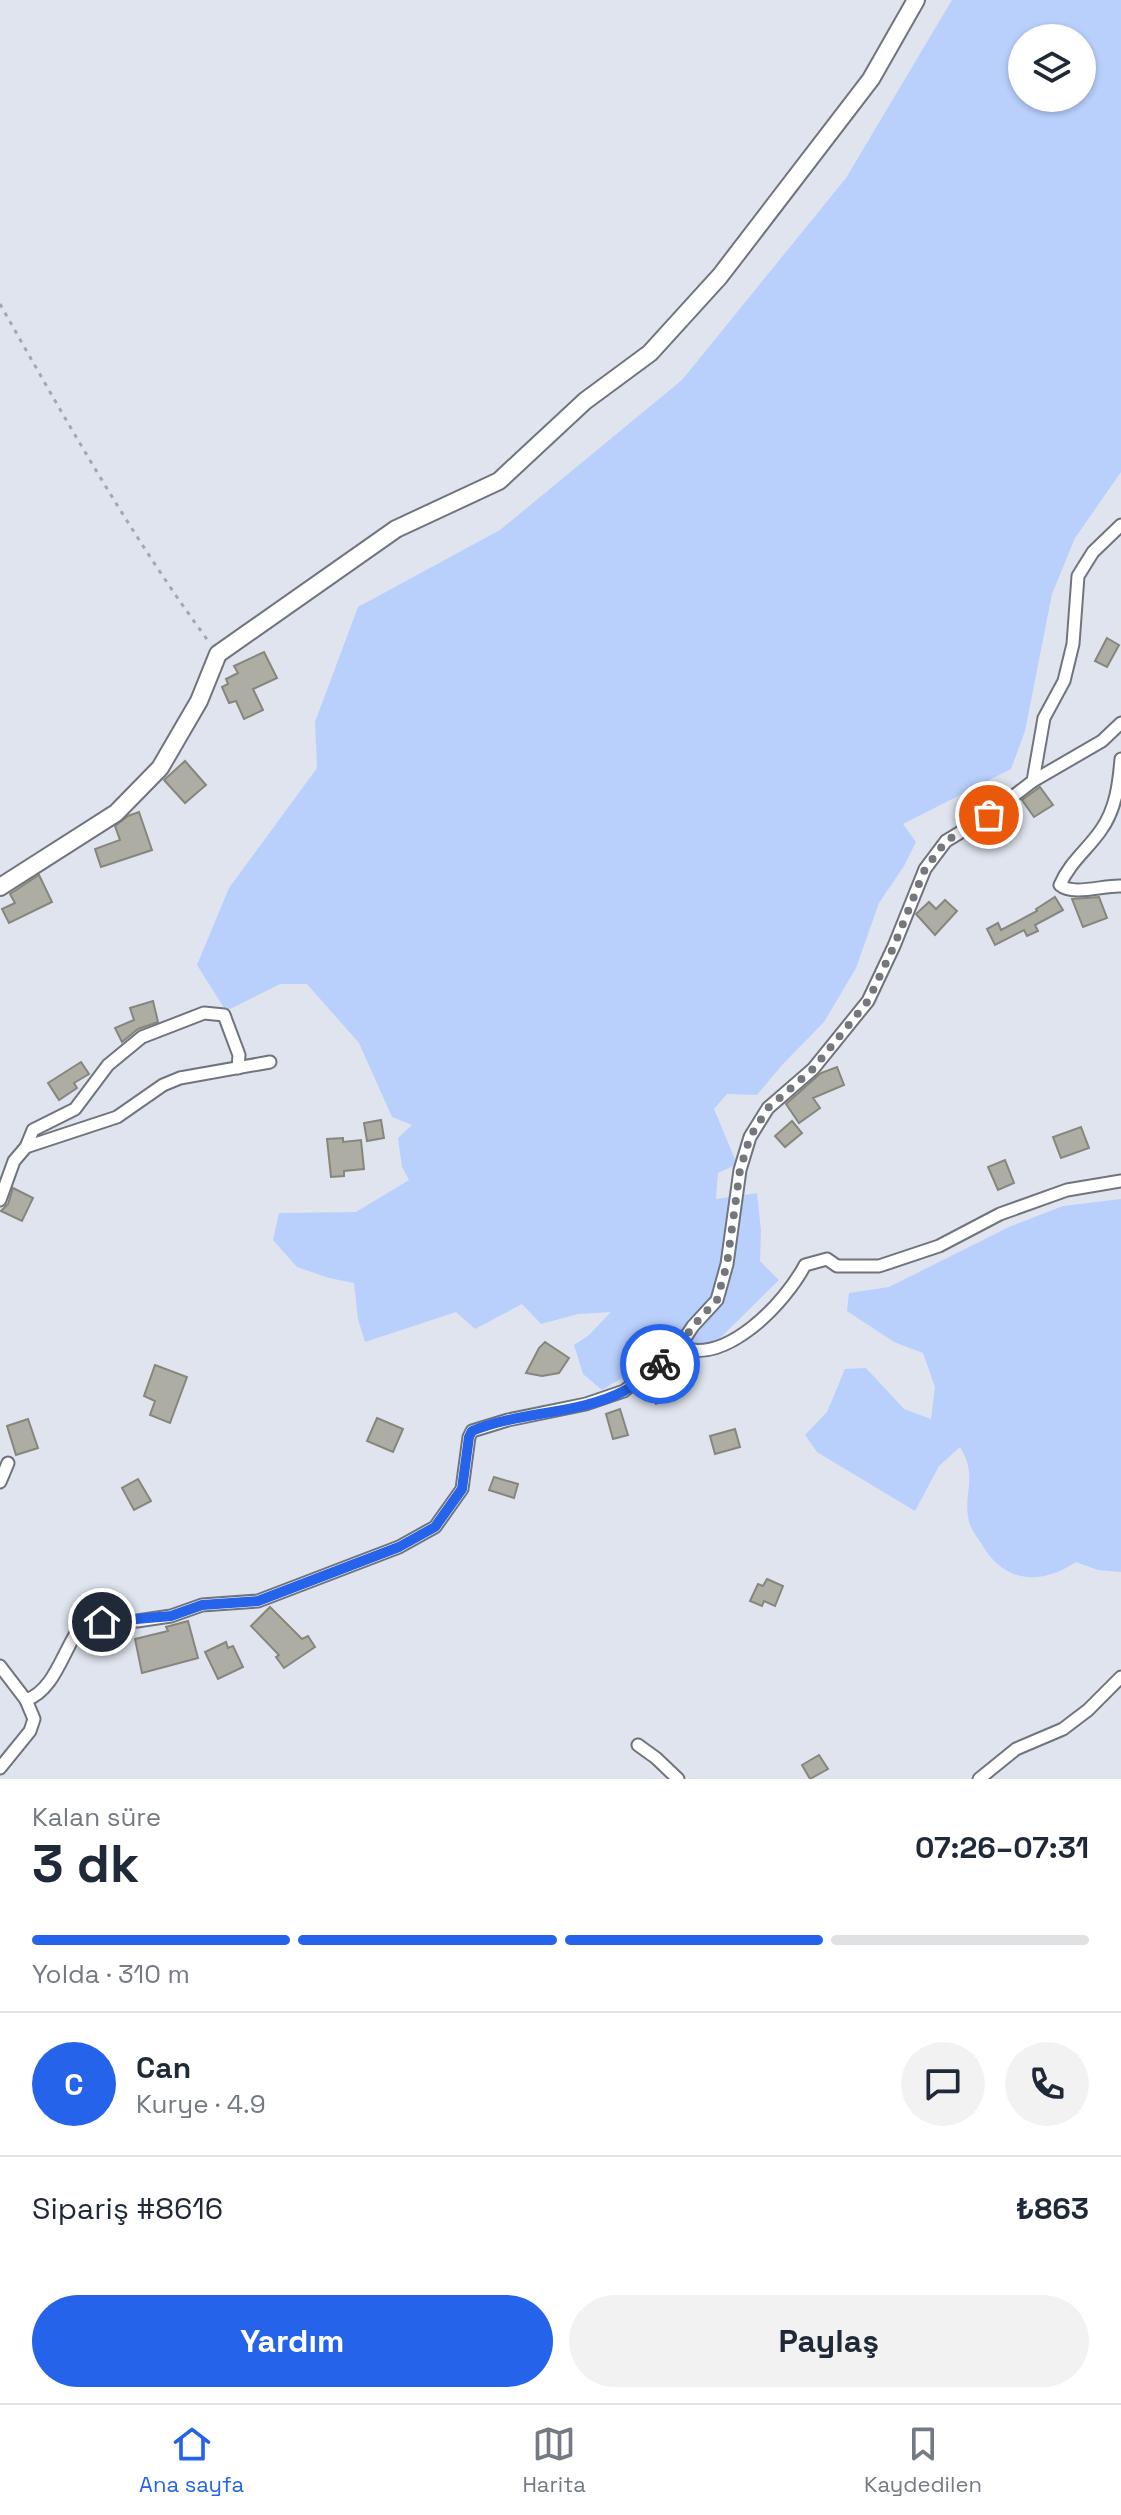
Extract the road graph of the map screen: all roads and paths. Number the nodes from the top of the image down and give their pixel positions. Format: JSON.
{"nodes":[{"id":1,"x":916,"y":0,"type":"edge"},
{"id":2,"x":0,"y":304,"type":"edge"},
{"id":3,"x":1121,"y":525,"type":"edge"},
{"id":4,"x":218,"y":654,"type":"junction"},
{"id":5,"x":1121,"y":723,"type":"edge"},
{"id":6,"x":1121,"y":759,"type":"edge"},
{"id":7,"x":1033,"y":781,"type":"junction"},
{"id":8,"x":1121,"y":886,"type":"edge"},
{"id":9,"x":0,"y":887,"type":"edge"},
{"id":10,"x":270,"y":1062,"type":"dead end"},
{"id":11,"x":238,"y":1068,"type":"junction"},
{"id":12,"x":26,"y":1147,"type":"junction"},
{"id":13,"x":1121,"y":1181,"type":"edge"},
{"id":14,"x":0,"y":1200,"type":"edge"},
{"id":15,"x":679,"y":1347,"type":"junction"},
{"id":16,"x":8,"y":1463,"type":"dead end"},
{"id":17,"x":0,"y":1482,"type":"edge"},
{"id":18,"x":0,"y":1666,"type":"edge"},
{"id":19,"x":1121,"y":1677,"type":"edge"},
{"id":20,"x":26,"y":1700,"type":"junction"},
{"id":21,"x":638,"y":1745,"type":"dead end"},
{"id":22,"x":0,"y":1768,"type":"edge"},
{"id":23,"x":678,"y":1779,"type":"edge"},
{"id":24,"x":979,"y":1779,"type":"edge"}],
"edges":[{"from":1,"to":4,"type":"street"},
{"from":2,"to":4,"type":"path"},
{"from":3,"to":7,"type":"street"},
{"from":4,"to":9,"type":"street"},
{"from":5,"to":7,"type":"street"},
{"from":6,"to":8,"type":"street"},
{"from":7,"to":15,"type":"street"},
{"from":10,"to":11,"type":"street"},
{"from":11,"to":12,"type":"street"},
{"from":11,"to":12,"type":"street"},
{"from":12,"to":14,"type":"street"},
{"from":13,"to":15,"type":"street"},
{"from":15,"to":20,"type":"street"},
{"from":16,"to":17,"type":"street"},
{"from":18,"to":20,"type":"street"},
{"from":19,"to":24,"type":"street"},
{"from":20,"to":22,"type":"street"},
{"from":21,"to":23,"type":"street"}]}
